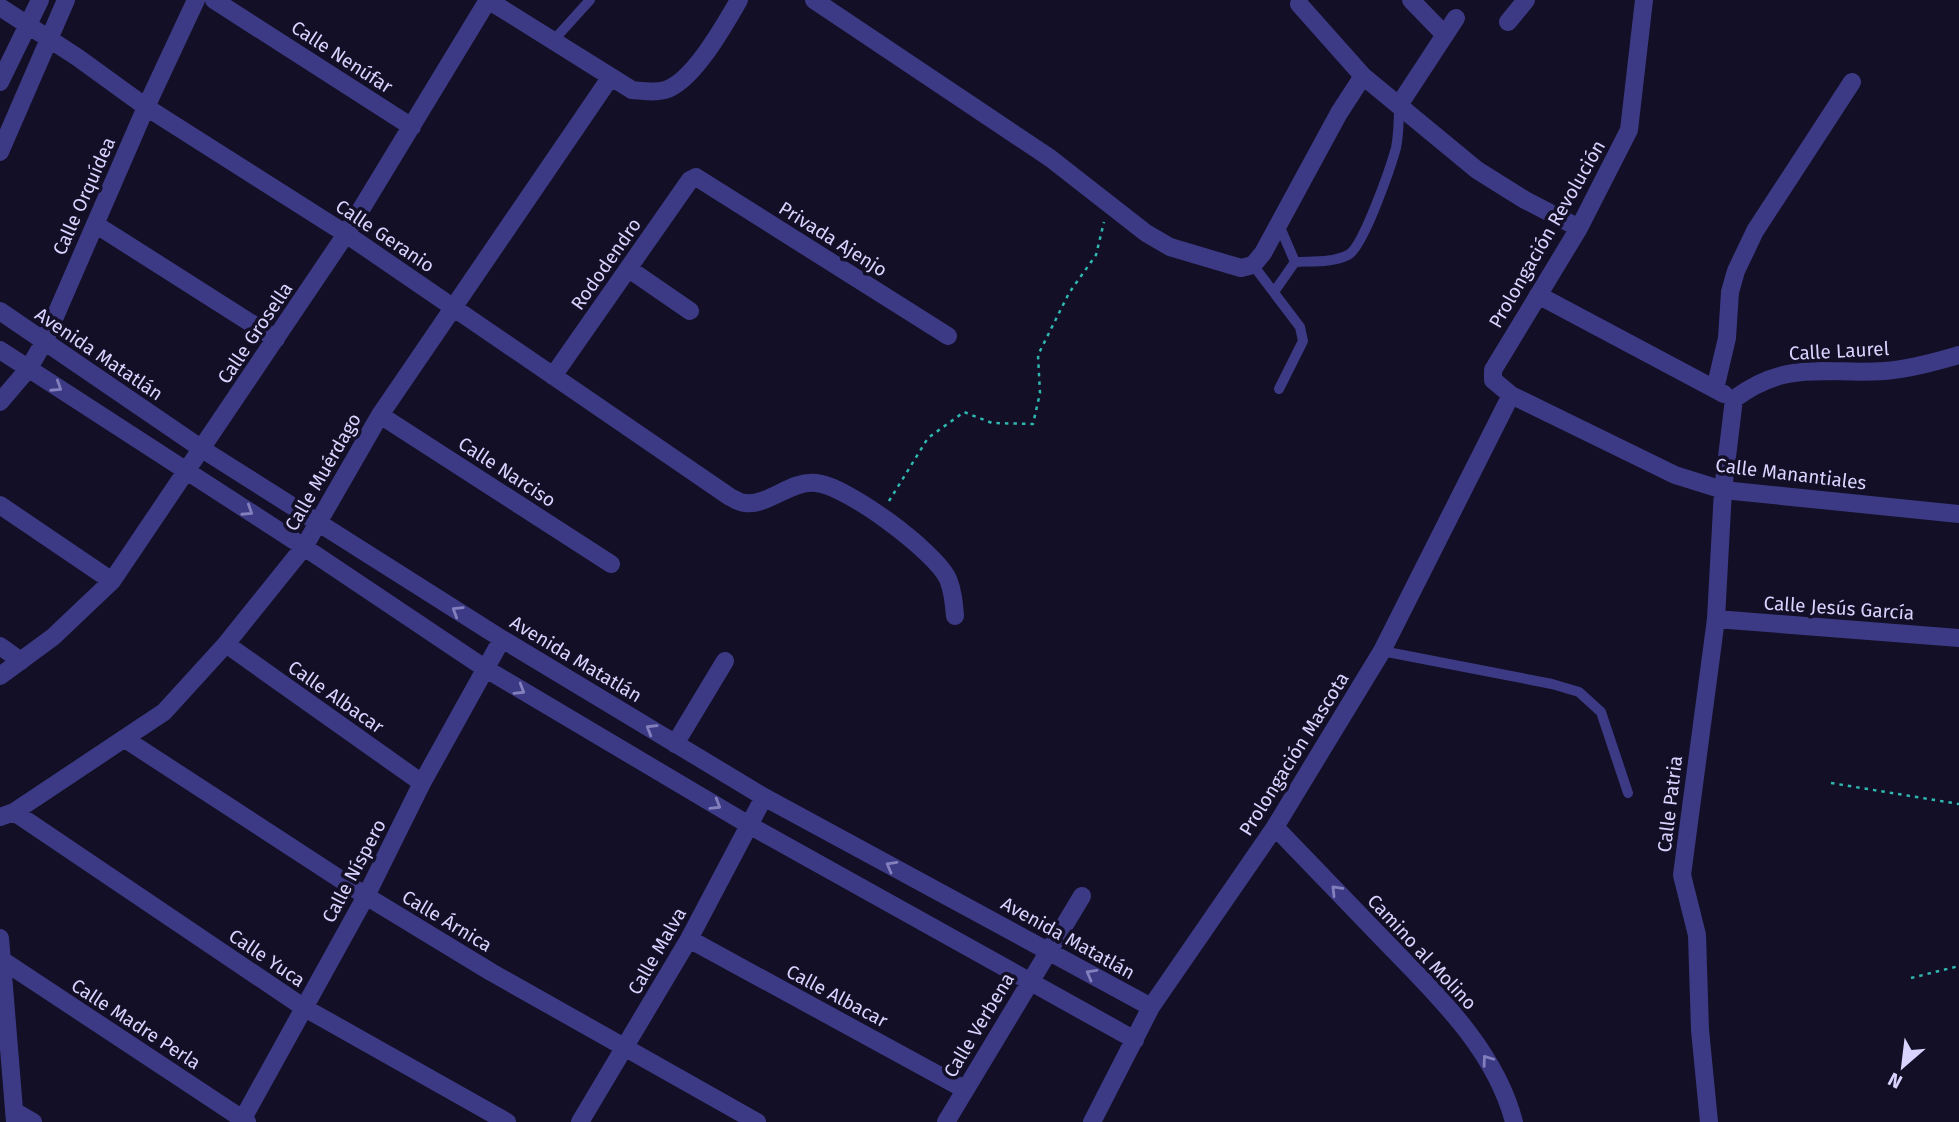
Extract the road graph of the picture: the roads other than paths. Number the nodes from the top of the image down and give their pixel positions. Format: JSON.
{"nodes":[{"id":1,"x":40,"y":0,"type":"edge"},
{"id":2,"x":66,"y":0,"type":"edge"},
{"id":3,"x":197,"y":0,"type":"edge"},
{"id":4,"x":214,"y":0,"type":"edge"},
{"id":5,"x":488,"y":0,"type":"edge"},
{"id":6,"x":590,"y":0,"type":"edge"},
{"id":7,"x":739,"y":0,"type":"edge"},
{"id":8,"x":814,"y":0,"type":"edge"},
{"id":9,"x":1411,"y":0,"type":"edge"},
{"id":10,"x":1526,"y":0,"type":"edge"},
{"id":11,"x":1644,"y":0,"type":"edge"},
{"id":12,"x":1299,"y":4,"type":"dead end"},
{"id":13,"x":0,"y":7,"type":"edge"},
{"id":14,"x":1456,"y":18,"type":"dead end"},
{"id":15,"x":1508,"y":22,"type":"dead end"},
{"id":16,"x":28,"y":26,"type":"junction"},
{"id":17,"x":1444,"y":34,"type":"junction"},
{"id":18,"x":49,"y":39,"type":"junction"},
{"id":19,"x":552,"y":41,"type":"junction"},
{"id":20,"x":1363,"y":76,"type":"junction"},
{"id":21,"x":610,"y":78,"type":"junction"},
{"id":22,"x":0,"y":82,"type":"edge"},
{"id":23,"x":1852,"y":82,"type":"dead end"},
{"id":24,"x":1399,"y":105,"type":"junction"},
{"id":25,"x":146,"y":107,"type":"junction"},
{"id":26,"x":412,"y":127,"type":"junction"},
{"id":27,"x":0,"y":152,"type":"edge"},
{"id":28,"x":695,"y":177,"type":"joint"},
{"id":29,"x":95,"y":224,"type":"junction"},
{"id":30,"x":1279,"y":225,"type":"junction"},
{"id":31,"x":1578,"y":228,"type":"junction"},
{"id":32,"x":346,"y":234,"type":"junction"},
{"id":33,"x":1295,"y":262,"type":"junction"},
{"id":34,"x":1253,"y":265,"type":"junction"},
{"id":35,"x":629,"y":269,"type":"junction"},
{"id":36,"x":1274,"y":292,"type":"junction"},
{"id":37,"x":1538,"y":295,"type":"junction"},
{"id":38,"x":452,"y":308,"type":"junction"},
{"id":39,"x":690,"y":311,"type":"dead end"},
{"id":40,"x":0,"y":312,"type":"edge"},
{"id":41,"x":948,"y":337,"type":"dead end"},
{"id":42,"x":276,"y":339,"type":"junction"},
{"id":43,"x":44,"y":342,"type":"junction"},
{"id":44,"x":0,"y":350,"type":"edge"},
{"id":45,"x":1959,"y":355,"type":"edge"},
{"id":46,"x":29,"y":368,"type":"junction"},
{"id":47,"x":553,"y":376,"type":"junction"},
{"id":48,"x":1279,"y":389,"type":"dead end"},
{"id":49,"x":1715,"y":389,"type":"junction"},
{"id":50,"x":1511,"y":395,"type":"junction"},
{"id":51,"x":1734,"y":399,"type":"junction"},
{"id":52,"x":0,"y":402,"type":"edge"},
{"id":53,"x":380,"y":415,"type":"junction"},
{"id":54,"x":202,"y":449,"type":"junction"},
{"id":55,"x":187,"y":472,"type":"junction"},
{"id":56,"x":1723,"y":490,"type":"junction"},
{"id":57,"x":0,"y":505,"type":"edge"},
{"id":58,"x":1959,"y":514,"type":"edge"},
{"id":59,"x":319,"y":523,"type":"junction"},
{"id":60,"x":304,"y":547,"type":"junction"},
{"id":61,"x":611,"y":564,"type":"dead end"},
{"id":62,"x":111,"y":580,"type":"junction"},
{"id":63,"x":955,"y":616,"type":"dead end"},
{"id":64,"x":1716,"y":619,"type":"junction"},
{"id":65,"x":1959,"y":638,"type":"edge"},
{"id":66,"x":502,"y":639,"type":"junction"},
{"id":67,"x":226,"y":644,"type":"junction"},
{"id":68,"x":0,"y":646,"type":"edge"},
{"id":69,"x":1382,"y":650,"type":"junction"},
{"id":70,"x":21,"y":661,"type":"junction"},
{"id":71,"x":725,"y":661,"type":"dead end"},
{"id":72,"x":486,"y":669,"type":"junction"},
{"id":73,"x":0,"y":676,"type":"edge"},
{"id":74,"x":125,"y":739,"type":"junction"},
{"id":75,"x":676,"y":744,"type":"junction"},
{"id":76,"x":422,"y":783,"type":"junction"},
{"id":77,"x":1628,"y":793,"type":"dead end"},
{"id":78,"x":764,"y":797,"type":"junction"},
{"id":79,"x":7,"y":814,"type":"edge"},
{"id":80,"x":749,"y":825,"type":"junction"},
{"id":81,"x":1275,"y":827,"type":"junction"},
{"id":82,"x":1082,"y":895,"type":"dead end"},
{"id":83,"x":366,"y":897,"type":"junction"},
{"id":84,"x":0,"y":938,"type":"edge"},
{"id":85,"x":689,"y":939,"type":"junction"},
{"id":86,"x":1048,"y":951,"type":"junction"},
{"id":87,"x":2,"y":960,"type":"junction"},
{"id":88,"x":1030,"y":982,"type":"junction"},
{"id":89,"x":303,"y":1007,"type":"junction"},
{"id":90,"x":1151,"y":1007,"type":"junction"},
{"id":91,"x":1135,"y":1040,"type":"junction"},
{"id":92,"x":626,"y":1046,"type":"junction"},
{"id":93,"x":964,"y":1089,"type":"junction"},
{"id":94,"x":15,"y":1116,"type":"edge"},
{"id":95,"x":244,"y":1121,"type":"edge"},
{"id":96,"x":33,"y":1122,"type":"edge"},
{"id":97,"x":507,"y":1122,"type":"edge"},
{"id":98,"x":580,"y":1122,"type":"edge"},
{"id":99,"x":757,"y":1122,"type":"edge"},
{"id":100,"x":946,"y":1122,"type":"edge"},
{"id":101,"x":1092,"y":1122,"type":"edge"},
{"id":102,"x":1514,"y":1122,"type":"edge"},
{"id":103,"x":1709,"y":1122,"type":"edge"}],
"edges":[{"from":1,"to":16,"type":"street"},
{"from":2,"to":18,"type":"street"},
{"from":3,"to":25,"type":"street","name":"Calle Orquídea"},
{"from":4,"to":26,"type":"street","name":"Calle Nenúfar"},
{"from":5,"to":19,"type":"street"},
{"from":5,"to":26,"type":"street","name":"Calle Grosella"},
{"from":6,"to":19,"type":"lane"},
{"from":7,"to":21,"type":"street"},
{"from":8,"to":34,"type":"street"},
{"from":9,"to":17,"type":"street"},
{"from":10,"to":15,"type":"street"},
{"from":11,"to":31,"type":"street","name":"Prolongación Revolución"},
{"from":12,"to":20,"type":"street"},
{"from":13,"to":16,"type":"street","name":"Calle Geranio"},
{"from":14,"to":17,"type":"street"},
{"from":16,"to":18,"type":"street","name":"Calle Geranio"},
{"from":16,"to":22,"type":"street"},
{"from":17,"to":24,"type":"street"},
{"from":18,"to":25,"type":"street","name":"Calle Geranio"},
{"from":18,"to":27,"type":"street"},
{"from":19,"to":21,"type":"street"},
{"from":20,"to":24,"type":"street"},
{"from":20,"to":30,"type":"street"},
{"from":21,"to":38,"type":"street","name":"Calle Muérdago"},
{"from":23,"to":49,"type":"street"},
{"from":24,"to":31,"type":"street"},
{"from":24,"to":33,"type":"lane"},
{"from":25,"to":29,"type":"street","name":"Calle Orquídea"},
{"from":25,"to":32,"type":"street","name":"Calle Geranio"},
{"from":26,"to":32,"type":"street","name":"Calle Grosella"},
{"from":28,"to":35,"type":"street","name":"Rododendro"},
{"from":28,"to":41,"type":"street","name":"Privada Ajenjo"},
{"from":29,"to":42,"type":"street"},
{"from":29,"to":43,"type":"street","name":"Calle Orquídea"},
{"from":30,"to":33,"type":"lane"},
{"from":30,"to":34,"type":"street"},
{"from":31,"to":37,"type":"street","name":"Prolongación Revolución"},
{"from":32,"to":38,"type":"street","name":"Calle Geranio"},
{"from":32,"to":42,"type":"street","name":"Calle Grosella"},
{"from":33,"to":36,"type":"lane"},
{"from":34,"to":36,"type":"lane"},
{"from":35,"to":39,"type":"street"},
{"from":35,"to":47,"type":"street","name":"Rododendro"},
{"from":36,"to":48,"type":"lane"},
{"from":37,"to":49,"type":"street"},
{"from":37,"to":50,"type":"street","name":"Prolongación Revolución"},
{"from":38,"to":47,"type":"street","name":"Calle Geranio"},
{"from":38,"to":53,"type":"street","name":"Calle Muérdago"},
{"from":40,"to":43,"type":"street","name":"Avenida Matatlán"},
{"from":42,"to":54,"type":"street","name":"Calle Grosella"},
{"from":43,"to":46,"type":"street","name":"Calle Orquídea"},
{"from":43,"to":54,"type":"street","name":"Avenida Matatlán"},
{"from":44,"to":46,"type":"street"},
{"from":45,"to":51,"type":"street","name":"Calle Laurel"},
{"from":46,"to":52,"type":"street","name":"Calle Orquídea"},
{"from":46,"to":55,"type":"street","one_way":true},
{"from":47,"to":63,"type":"street","name":"Calle Geranio"},
{"from":49,"to":51,"type":"street"},
{"from":50,"to":56,"type":"street","name":"Calle Manantiales"},
{"from":50,"to":69,"type":"street","name":"Prolongación Mascota"},
{"from":51,"to":56,"type":"street"},
{"from":53,"to":59,"type":"street","name":"Calle Muérdago"},
{"from":53,"to":61,"type":"street","name":"Calle Narciso"},
{"from":54,"to":55,"type":"street","name":"Calle Grosella"},
{"from":54,"to":59,"type":"street","name":"Avenida Matatlán"},
{"from":55,"to":60,"type":"street","one_way":true},
{"from":55,"to":62,"type":"street","name":"Calle Grosella"},
{"from":56,"to":58,"type":"street","name":"Calle Manantiales"},
{"from":56,"to":64,"type":"street","name":"Calle Patria"},
{"from":57,"to":62,"type":"street"},
{"from":59,"to":60,"type":"street","name":"Calle Muérdago"},
{"from":66,"to":59,"type":"street","name":"Avenida Matatlán","one_way":true},
{"from":60,"to":67,"type":"street","name":"Calle Muérdago"},
{"from":60,"to":72,"type":"street"},
{"from":62,"to":70,"type":"street","name":"Calle Grosella"},
{"from":64,"to":65,"type":"street","name":"Calle Jesús García"},
{"from":64,"to":103,"type":"street","name":"Calle Patria"},
{"from":66,"to":72,"type":"street","name":"Calle Níspero"},
{"from":75,"to":66,"type":"street","name":"Avenida Matatlán","one_way":true},
{"from":67,"to":74,"type":"street","name":"Calle Muérdago"},
{"from":67,"to":76,"type":"street","name":"Calle Albacar"},
{"from":68,"to":70,"type":"street"},
{"from":69,"to":77,"type":"lane"},
{"from":69,"to":81,"type":"street","name":"Prolongación Mascota"},
{"from":70,"to":73,"type":"street","name":"Calle Grosella"},
{"from":71,"to":75,"type":"street"},
{"from":72,"to":76,"type":"street","name":"Calle Níspero"},
{"from":72,"to":80,"type":"street","one_way":true},
{"from":74,"to":79,"type":"street","name":"Calle Muérdago"},
{"from":74,"to":83,"type":"street","name":"Calle Árnica"},
{"from":75,"to":78,"type":"street","name":"Avenida Matatlán"},
{"from":76,"to":83,"type":"street","name":"Calle Níspero"},
{"from":78,"to":80,"type":"street","name":"Calle Malva"},
{"from":86,"to":78,"type":"street","name":"Avenida Matatlán","one_way":true},
{"from":79,"to":89,"type":"street","name":"Calle Yuca"},
{"from":80,"to":85,"type":"street","name":"Calle Malva"},
{"from":80,"to":88,"type":"street"},
{"from":81,"to":90,"type":"street","name":"Prolongación Mascota"},
{"from":102,"to":81,"type":"street","name":"Camino al Molino","one_way":true},
{"from":82,"to":86,"type":"street","name":"Calle Verbena"},
{"from":83,"to":89,"type":"street","name":"Calle Níspero"},
{"from":83,"to":92,"type":"street","name":"Calle Árnica"},
{"from":84,"to":87,"type":"street"},
{"from":85,"to":92,"type":"street","name":"Calle Malva"},
{"from":85,"to":93,"type":"street","name":"Calle Albacar"},
{"from":86,"to":88,"type":"street","name":"Calle Verbena"},
{"from":90,"to":86,"type":"street","name":"Avenida Matatlán","one_way":true},
{"from":87,"to":94,"type":"street"},
{"from":87,"to":95,"type":"street","name":"Calle Madre Perla"},
{"from":88,"to":91,"type":"street"},
{"from":88,"to":93,"type":"street","name":"Calle Verbena"},
{"from":89,"to":95,"type":"street","name":"Calle Níspero"},
{"from":89,"to":97,"type":"street","name":"Calle Yuca"},
{"from":90,"to":91,"type":"street","name":"Prolongación Mascota"},
{"from":91,"to":101,"type":"street","name":"Prolongación Mascota"},
{"from":92,"to":98,"type":"street","name":"Calle Malva"},
{"from":92,"to":99,"type":"street","name":"Calle Árnica"},
{"from":93,"to":100,"type":"street","name":"Calle Verbena"},
{"from":94,"to":96,"type":"street"}]}
